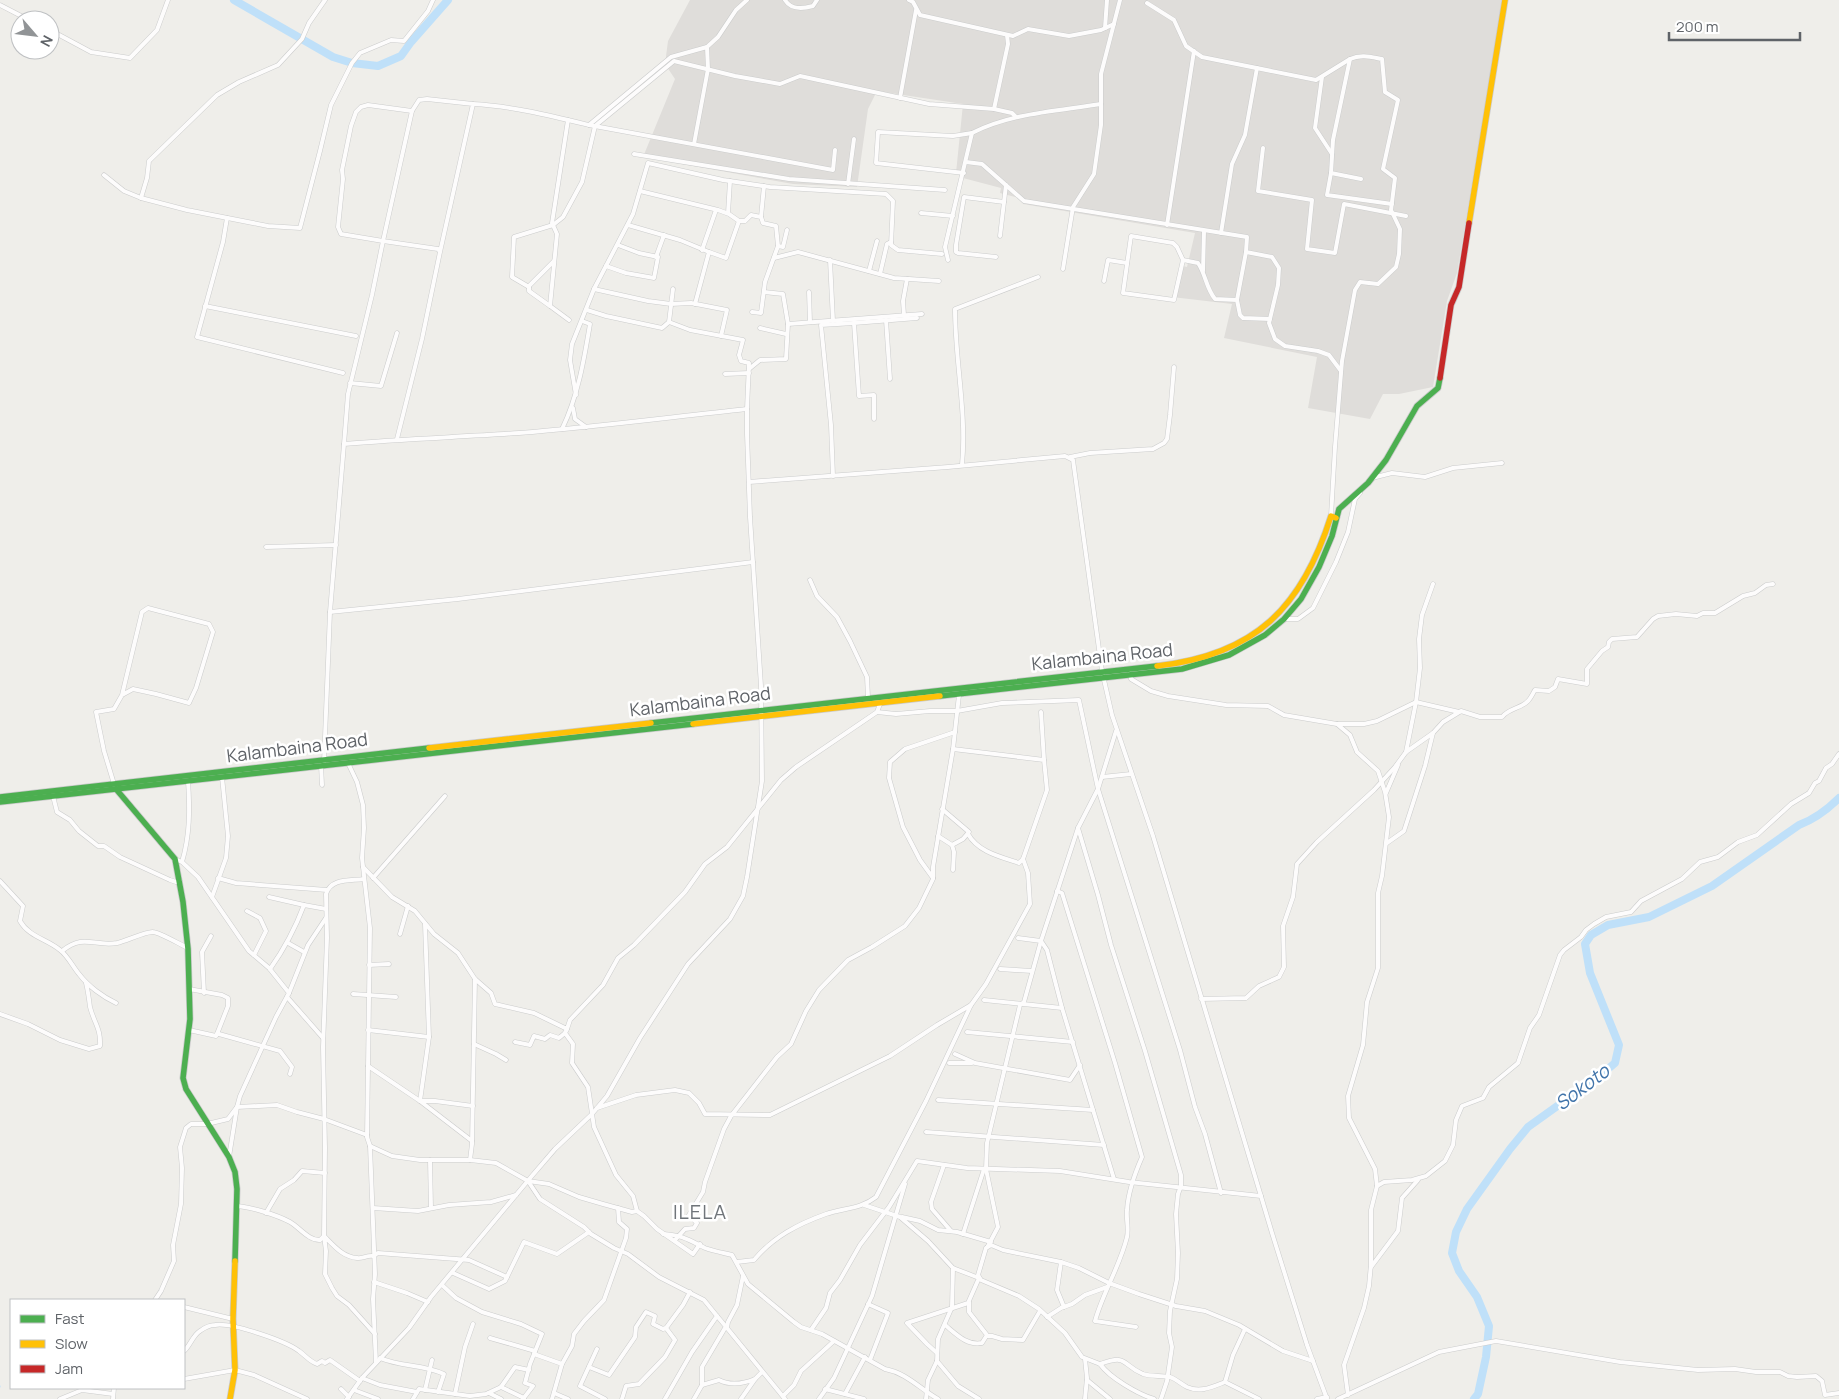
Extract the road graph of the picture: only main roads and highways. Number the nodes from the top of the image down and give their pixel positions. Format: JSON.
{"nodes":[{"id":1,"x":1505,"y":0,"type":"edge"},
{"id":2,"x":1334,"y":517,"type":"junction"},
{"id":3,"x":1130,"y":672,"type":"junction"},
{"id":4,"x":323,"y":763,"type":"junction"},
{"id":5,"x":115,"y":786,"type":"junction"},
{"id":6,"x":0,"y":797,"type":"edge"},
{"id":7,"x":0,"y":802,"type":"edge"},
{"id":8,"x":230,"y":1399,"type":"edge"}],
"edges":[{"from":1,"to":2,"type":"main road"},
{"from":2,"to":3,"type":"main road","name":"Kalambaina Road"},
{"from":2,"to":3,"type":"main road"},
{"from":3,"to":4,"type":"main road","name":"Kalambaina Road"},
{"from":3,"to":4,"type":"main road"},
{"from":4,"to":5,"type":"main road","name":"Kalambaina Road"},
{"from":4,"to":5,"type":"main road"},
{"from":5,"to":6,"type":"main road","name":"Kalambaina Road"},
{"from":5,"to":7,"type":"main road"},
{"from":5,"to":8,"type":"main road"}]}
